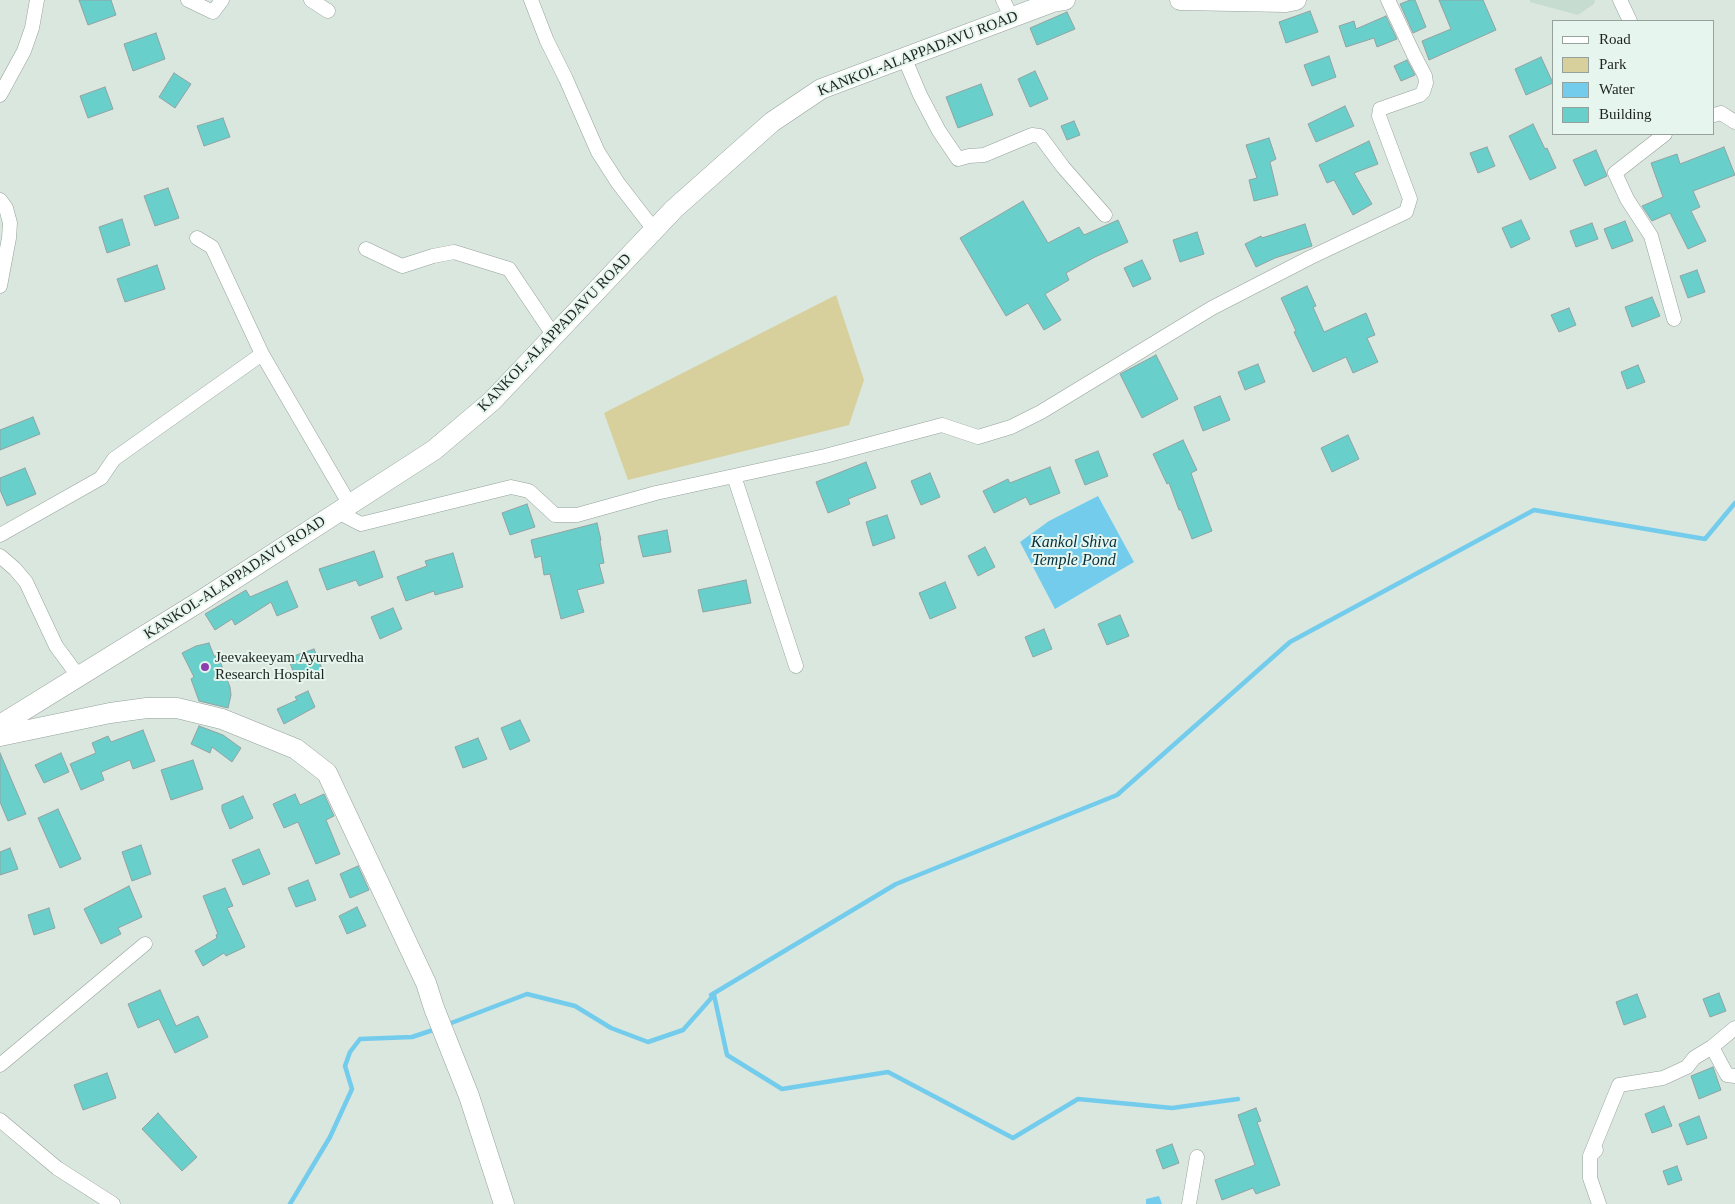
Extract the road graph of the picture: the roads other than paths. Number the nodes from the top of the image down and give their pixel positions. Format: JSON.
{"nodes":[{"id":1,"x":37,"y":0,"type":"edge"},
{"id":2,"x":188,"y":0,"type":"edge"},
{"id":3,"x":222,"y":0,"type":"edge"},
{"id":4,"x":311,"y":0,"type":"edge"},
{"id":5,"x":531,"y":0,"type":"edge"},
{"id":6,"x":1065,"y":0,"type":"edge"},
{"id":7,"x":1187,"y":0,"type":"edge"},
{"id":8,"x":1296,"y":0,"type":"edge"},
{"id":9,"x":1388,"y":0,"type":"edge"},
{"id":10,"x":1620,"y":0,"type":"edge"},
{"id":11,"x":1007,"y":9,"type":"edge"},
{"id":12,"x":328,"y":11,"type":"dead end"},
{"id":13,"x":1630,"y":20,"type":"edge"},
{"id":14,"x":904,"y":57,"type":"junction"},
{"id":15,"x":0,"y":95,"type":"edge"},
{"id":16,"x":1715,"y":115,"type":"edge"},
{"id":17,"x":1735,"y":122,"type":"edge"},
{"id":18,"x":1664,"y":135,"type":"edge"},
{"id":19,"x":0,"y":200,"type":"edge"},
{"id":20,"x":1105,"y":215,"type":"dead end"},
{"id":21,"x":654,"y":231,"type":"junction"},
{"id":22,"x":197,"y":238,"type":"dead end"},
{"id":23,"x":366,"y":249,"type":"dead end"},
{"id":24,"x":0,"y":286,"type":"edge"},
{"id":25,"x":1674,"y":319,"type":"dead end"},
{"id":26,"x":554,"y":336,"type":"junction"},
{"id":27,"x":262,"y":354,"type":"junction"},
{"id":28,"x":734,"y":476,"type":"junction"},
{"id":29,"x":344,"y":508,"type":"junction"},
{"id":30,"x":0,"y":535,"type":"edge"},
{"id":31,"x":0,"y":556,"type":"edge"},
{"id":32,"x":796,"y":666,"type":"dead end"},
{"id":33,"x":79,"y":677,"type":"junction"},
{"id":34,"x":0,"y":725,"type":"edge"},
{"id":35,"x":0,"y":736,"type":"edge"},
{"id":36,"x":145,"y":944,"type":"dead end"},
{"id":37,"x":1735,"y":1028,"type":"edge"},
{"id":38,"x":1712,"y":1047,"type":"junction"},
{"id":39,"x":0,"y":1065,"type":"edge"},
{"id":40,"x":1735,"y":1076,"type":"edge"},
{"id":41,"x":0,"y":1120,"type":"edge"},
{"id":42,"x":1606,"y":1138,"type":"dead end"},
{"id":43,"x":1590,"y":1156,"type":"junction"},
{"id":44,"x":1197,"y":1157,"type":"dead end"},
{"id":45,"x":113,"y":1204,"type":"edge"},
{"id":46,"x":504,"y":1204,"type":"edge"},
{"id":47,"x":1188,"y":1204,"type":"edge"},
{"id":48,"x":1599,"y":1204,"type":"edge"}],
"edges":[{"from":1,"to":15,"type":"street"},
{"from":2,"to":3,"type":"street"},
{"from":4,"to":12,"type":"street"},
{"from":5,"to":21,"type":"street"},
{"from":6,"to":11,"type":"main road","name":"KANKOL-ALAPPADAVU ROAD"},
{"from":7,"to":8,"type":"main road"},
{"from":9,"to":28,"type":"street"},
{"from":10,"to":13,"type":"street"},
{"from":11,"to":14,"type":"main road","name":"KANKOL-ALAPPADAVU ROAD"},
{"from":14,"to":20,"type":"street"},
{"from":14,"to":21,"type":"main road","name":"KANKOL-ALAPPADAVU ROAD"},
{"from":16,"to":17,"type":"street"},
{"from":18,"to":25,"type":"street"},
{"from":19,"to":24,"type":"street"},
{"from":21,"to":26,"type":"main road","name":"KANKOL-ALAPPADAVU ROAD"},
{"from":22,"to":27,"type":"street"},
{"from":23,"to":26,"type":"street"},
{"from":26,"to":29,"type":"main road","name":"KANKOL-ALAPPADAVU ROAD"},
{"from":27,"to":29,"type":"street"},
{"from":27,"to":30,"type":"street"},
{"from":28,"to":29,"type":"street"},
{"from":28,"to":32,"type":"street"},
{"from":29,"to":33,"type":"main road","name":"KANKOL-ALAPPADAVU ROAD"},
{"from":31,"to":33,"type":"street"},
{"from":33,"to":34,"type":"main road","name":"KANKOL-ALAPPADAVU ROAD"},
{"from":35,"to":46,"type":"main road"},
{"from":36,"to":39,"type":"street"},
{"from":37,"to":38,"type":"street"},
{"from":38,"to":40,"type":"street"},
{"from":38,"to":43,"type":"street"},
{"from":41,"to":45,"type":"street"},
{"from":42,"to":43,"type":"street"},
{"from":43,"to":48,"type":"street"},
{"from":44,"to":47,"type":"street"}]}
